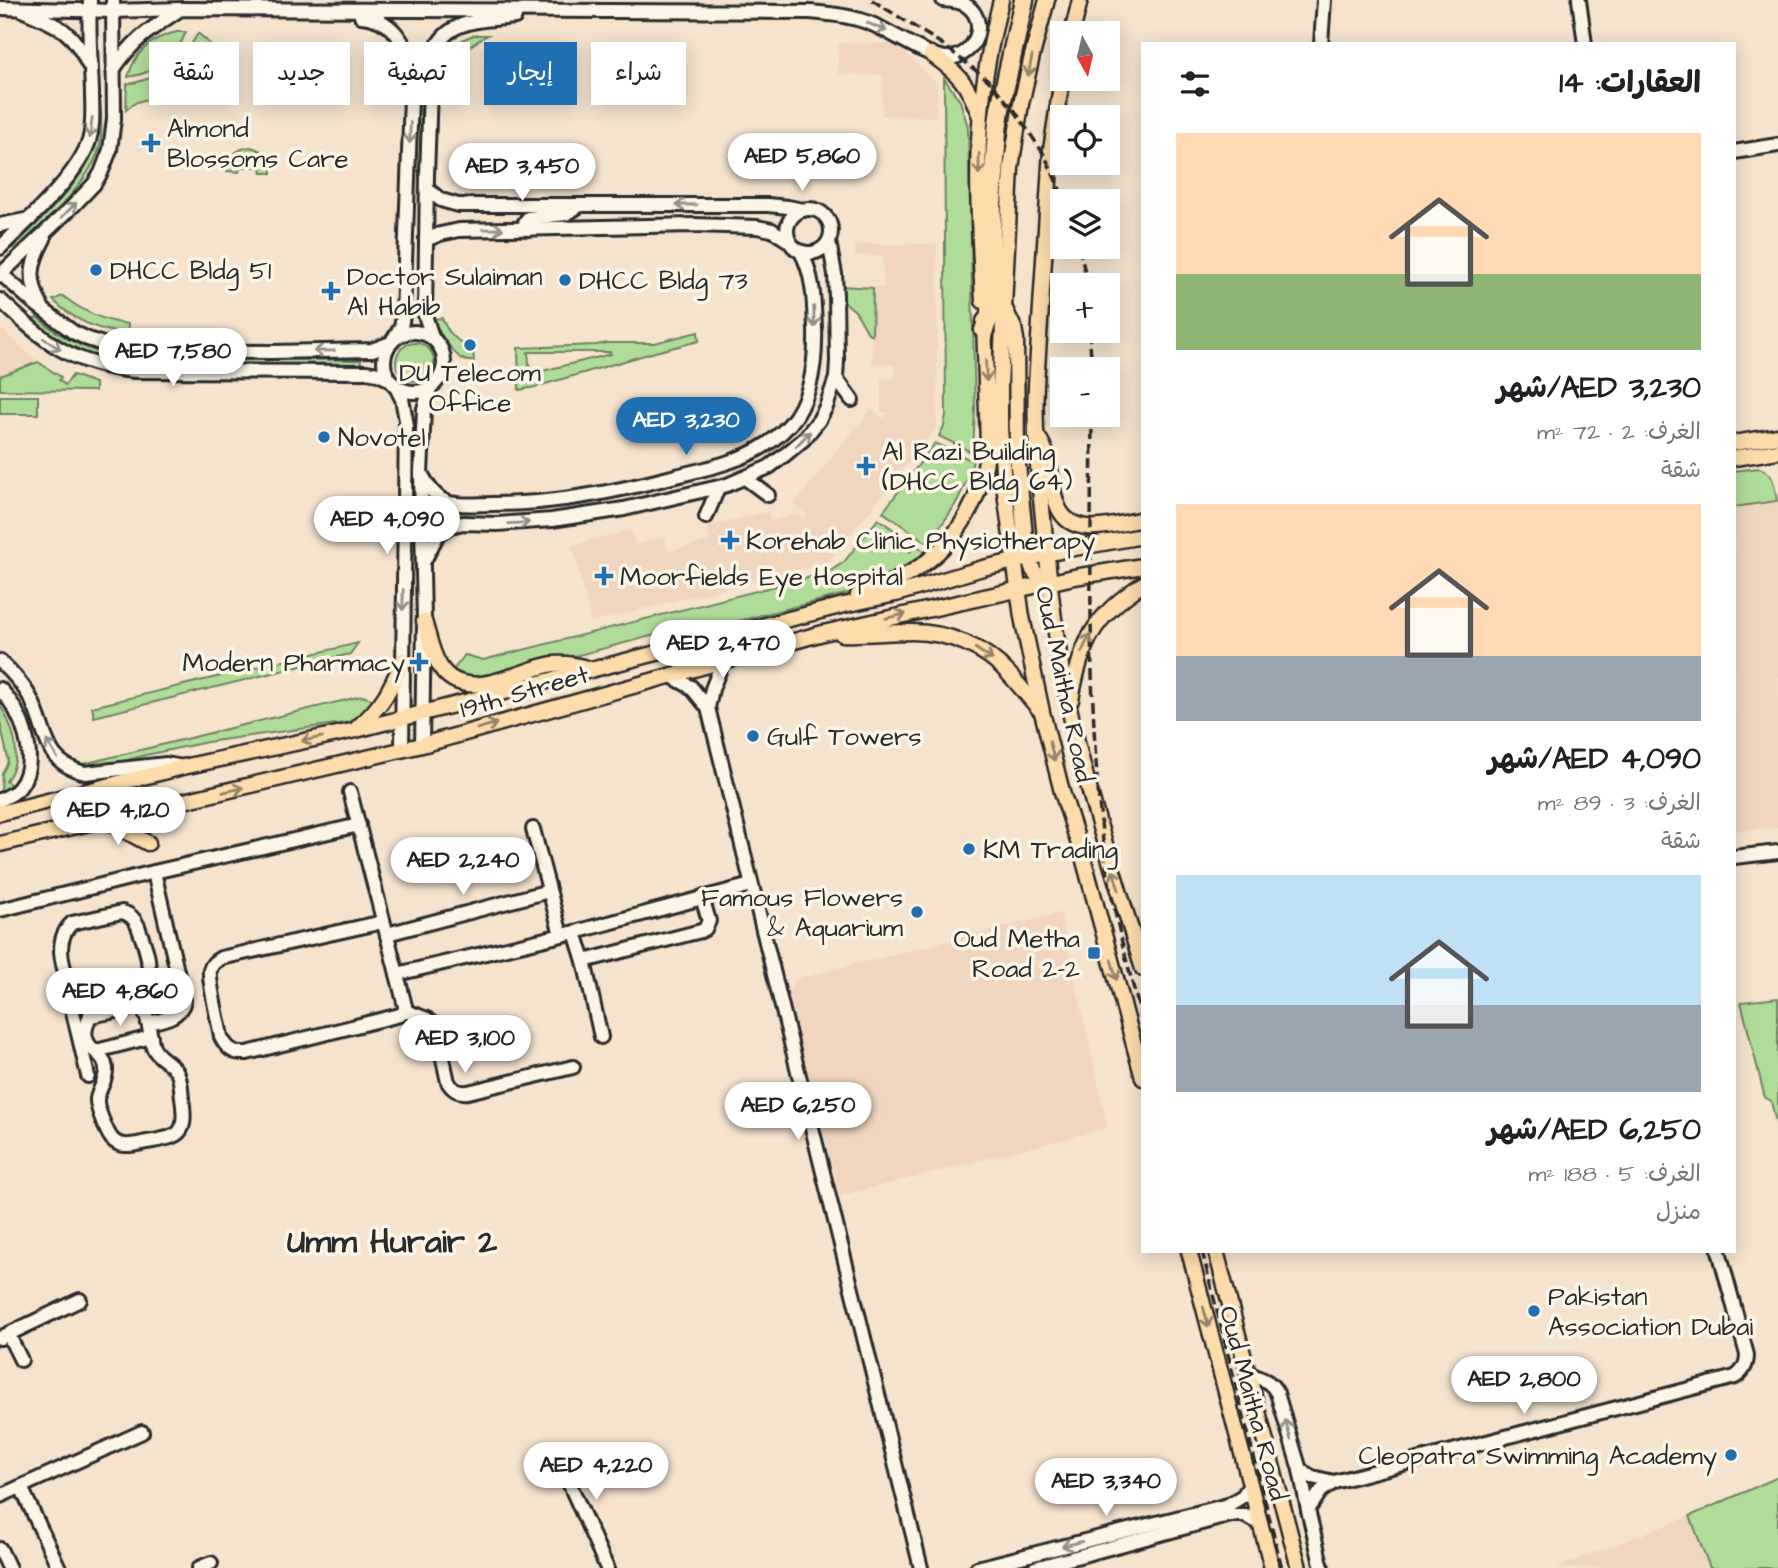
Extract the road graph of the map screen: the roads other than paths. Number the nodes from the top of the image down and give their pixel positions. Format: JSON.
{"nodes":[{"id":1,"x":943,"y":0,"type":"edge"},
{"id":2,"x":1001,"y":0,"type":"edge"},
{"id":3,"x":1024,"y":0,"type":"edge"},
{"id":4,"x":1047,"y":0,"type":"edge"},
{"id":5,"x":1080,"y":0,"type":"edge"},
{"id":6,"x":1324,"y":0,"type":"edge"},
{"id":7,"x":1579,"y":0,"type":"edge"},
{"id":8,"x":90,"y":5,"type":"edge"},
{"id":9,"x":113,"y":6,"type":"edge"},
{"id":10,"x":0,"y":8,"type":"edge"},
{"id":11,"x":17,"y":8,"type":"junction"},
{"id":12,"x":181,"y":9,"type":"junction"},
{"id":13,"x":341,"y":10,"type":"junction"},
{"id":14,"x":542,"y":10,"type":"junction"},
{"id":15,"x":1075,"y":21,"type":"edge"},
{"id":16,"x":1321,"y":42,"type":"edge"},
{"id":17,"x":1586,"y":42,"type":"edge"},
{"id":18,"x":931,"y":54,"type":"junction"},
{"id":19,"x":113,"y":70,"type":"junction"},
{"id":20,"x":91,"y":71,"type":"junction"},
{"id":21,"x":1060,"y":91,"type":"edge"},
{"id":22,"x":980,"y":116,"type":"junction"},
{"id":23,"x":1778,"y":145,"type":"edge"},
{"id":24,"x":1736,"y":152,"type":"edge"},
{"id":25,"x":426,"y":189,"type":"junction"},
{"id":26,"x":580,"y":205,"type":"junction"},
{"id":27,"x":803,"y":210,"type":"junction"},
{"id":28,"x":30,"y":219,"type":"junction"},
{"id":29,"x":0,"y":225,"type":"edge"},
{"id":30,"x":528,"y":229,"type":"junction"},
{"id":31,"x":49,"y":230,"type":"junction"},
{"id":32,"x":426,"y":240,"type":"junction"},
{"id":33,"x":789,"y":241,"type":"junction"},
{"id":34,"x":829,"y":242,"type":"junction"},
{"id":35,"x":0,"y":248,"type":"edge"},
{"id":36,"x":800,"y":252,"type":"junction"},
{"id":37,"x":0,"y":274,"type":"edge"},
{"id":38,"x":0,"y":300,"type":"edge"},
{"id":39,"x":1005,"y":308,"type":"junction"},
{"id":40,"x":44,"y":311,"type":"junction"},
{"id":41,"x":984,"y":330,"type":"junction"},
{"id":42,"x":432,"y":337,"type":"junction"},
{"id":43,"x":392,"y":342,"type":"junction"},
{"id":44,"x":835,"y":378,"type":"junction"},
{"id":45,"x":392,"y":383,"type":"junction"},
{"id":46,"x":430,"y":388,"type":"junction"},
{"id":47,"x":852,"y":400,"type":"dead end"},
{"id":48,"x":1035,"y":434,"type":"junction"},
{"id":49,"x":1778,"y":436,"type":"edge"},
{"id":50,"x":1736,"y":443,"type":"edge"},
{"id":51,"x":1778,"y":451,"type":"edge"},
{"id":52,"x":1736,"y":458,"type":"edge"},
{"id":53,"x":421,"y":474,"type":"junction"},
{"id":54,"x":746,"y":478,"type":"junction"},
{"id":55,"x":654,"y":482,"type":"junction"},
{"id":56,"x":718,"y":488,"type":"junction"},
{"id":57,"x":768,"y":495,"type":"dead end"},
{"id":58,"x":586,"y":516,"type":"junction"},
{"id":59,"x":706,"y":517,"type":"dead end"},
{"id":60,"x":1141,"y":519,"type":"edge"},
{"id":61,"x":1141,"y":536,"type":"edge"},
{"id":62,"x":1047,"y":554,"type":"junction"},
{"id":63,"x":1029,"y":558,"type":"junction"},
{"id":64,"x":1014,"y":561,"type":"junction"},
{"id":65,"x":423,"y":563,"type":"junction"},
{"id":66,"x":1141,"y":566,"type":"edge"},
{"id":67,"x":1049,"y":582,"type":"junction"},
{"id":68,"x":1141,"y":585,"type":"edge"},
{"id":69,"x":1018,"y":589,"type":"junction"},
{"id":70,"x":844,"y":605,"type":"junction"},
{"id":71,"x":424,"y":621,"type":"junction"},
{"id":72,"x":823,"y":633,"type":"junction"},
{"id":73,"x":404,"y":660,"type":"junction"},
{"id":74,"x":0,"y":661,"type":"edge"},
{"id":75,"x":723,"y":661,"type":"junction"},
{"id":76,"x":592,"y":670,"type":"junction"},
{"id":77,"x":671,"y":676,"type":"junction"},
{"id":78,"x":0,"y":689,"type":"edge"},
{"id":79,"x":708,"y":708,"type":"junction"},
{"id":80,"x":1069,"y":709,"type":"junction"},
{"id":81,"x":1042,"y":712,"type":"junction"},
{"id":82,"x":422,"y":713,"type":"junction"},
{"id":83,"x":403,"y":718,"type":"junction"},
{"id":84,"x":356,"y":730,"type":"junction"},
{"id":85,"x":422,"y":745,"type":"junction"},
{"id":86,"x":402,"y":750,"type":"junction"},
{"id":87,"x":183,"y":767,"type":"junction"},
{"id":88,"x":350,"y":792,"type":"dead end"},
{"id":89,"x":0,"y":800,"type":"edge"},
{"id":90,"x":0,"y":813,"type":"edge"},
{"id":91,"x":104,"y":820,"type":"junction"},
{"id":92,"x":359,"y":825,"type":"junction"},
{"id":93,"x":533,"y":829,"type":"dead end"},
{"id":94,"x":148,"y":843,"type":"dead end"},
{"id":95,"x":2,"y":846,"type":"edge"},
{"id":96,"x":1778,"y":852,"type":"edge"},
{"id":97,"x":1736,"y":857,"type":"edge"},
{"id":98,"x":154,"y":872,"type":"junction"},
{"id":99,"x":751,"y":885,"type":"junction"},
{"id":100,"x":549,"y":891,"type":"junction"},
{"id":101,"x":702,"y":897,"type":"junction"},
{"id":102,"x":0,"y":910,"type":"edge"},
{"id":103,"x":385,"y":928,"type":"junction"},
{"id":104,"x":575,"y":932,"type":"junction"},
{"id":105,"x":561,"y":935,"type":"junction"},
{"id":106,"x":583,"y":961,"type":"junction"},
{"id":107,"x":1141,"y":962,"type":"edge"},
{"id":108,"x":397,"y":974,"type":"junction"},
{"id":109,"x":142,"y":1006,"type":"junction"},
{"id":110,"x":72,"y":1008,"type":"dead end"},
{"id":111,"x":405,"y":1011,"type":"junction"},
{"id":112,"x":90,"y":1016,"type":"junction"},
{"id":113,"x":148,"y":1023,"type":"junction"},
{"id":114,"x":82,"y":1037,"type":"junction"},
{"id":115,"x":151,"y":1037,"type":"junction"},
{"id":116,"x":601,"y":1037,"type":"dead end"},
{"id":117,"x":96,"y":1051,"type":"junction"},
{"id":118,"x":573,"y":1067,"type":"dead end"},
{"id":119,"x":1141,"y":1071,"type":"edge"},
{"id":120,"x":88,"y":1076,"type":"dead end"},
{"id":121,"x":1190,"y":1253,"type":"edge"},
{"id":122,"x":1217,"y":1253,"type":"edge"},
{"id":123,"x":1720,"y":1253,"type":"edge"},
{"id":124,"x":80,"y":1300,"type":"dead end"},
{"id":125,"x":4,"y":1336,"type":"edge"},
{"id":126,"x":21,"y":1360,"type":"dead end"},
{"id":127,"x":1247,"y":1372,"type":"junction"},
{"id":128,"x":142,"y":1432,"type":"dead end"},
{"id":129,"x":554,"y":1449,"type":"dead end"},
{"id":130,"x":1300,"y":1470,"type":"junction"},
{"id":131,"x":1334,"y":1482,"type":"junction"},
{"id":132,"x":1250,"y":1485,"type":"junction"},
{"id":133,"x":21,"y":1487,"type":"junction"},
{"id":134,"x":0,"y":1496,"type":"edge"},
{"id":135,"x":1308,"y":1510,"type":"junction"},
{"id":136,"x":1260,"y":1523,"type":"junction"},
{"id":137,"x":0,"y":1549,"type":"edge"},
{"id":138,"x":211,"y":1563,"type":"dead end"},
{"id":139,"x":9,"y":1568,"type":"edge"},
{"id":140,"x":60,"y":1568,"type":"edge"},
{"id":141,"x":199,"y":1568,"type":"edge"},
{"id":142,"x":607,"y":1568,"type":"edge"},
{"id":143,"x":922,"y":1568,"type":"edge"},
{"id":144,"x":977,"y":1568,"type":"edge"},
{"id":145,"x":1035,"y":1568,"type":"edge"},
{"id":146,"x":1272,"y":1568,"type":"edge"},
{"id":147,"x":1299,"y":1568,"type":"edge"},
{"id":148,"x":1322,"y":1568,"type":"edge"}],
"edges":[{"from":1,"to":18,"type":"street"},
{"from":2,"to":22,"type":"main road"},
{"from":3,"to":41,"type":"highway"},
{"from":4,"to":39,"type":"main road","name":"Oud Maitha Road","one_way":true},
{"from":5,"to":15,"type":"main road"},
{"from":6,"to":16,"type":"street"},
{"from":7,"to":17,"type":"street"},
{"from":8,"to":9,"type":"street"},
{"from":8,"to":11,"type":"street"},
{"from":8,"to":20,"type":"street"},
{"from":9,"to":12,"type":"street"},
{"from":9,"to":19,"type":"street"},
{"from":10,"to":11,"type":"street"},
{"from":11,"to":20,"type":"street"},
{"from":12,"to":13,"type":"street"},
{"from":12,"to":19,"type":"street"},
{"from":13,"to":14,"type":"street"},
{"from":13,"to":43,"type":"street","one_way":true},
{"from":14,"to":18,"type":"street","one_way":true},
{"from":14,"to":25,"type":"street"},
{"from":18,"to":22,"type":"main road"},
{"from":31,"to":19,"type":"street","one_way":true},
{"from":20,"to":28,"type":"street","one_way":true},
{"from":21,"to":48,"type":"main road","name":"Oud Maitha Road"},
{"from":22,"to":41,"type":"main road","one_way":true},
{"from":23,"to":24,"type":"street"},
{"from":25,"to":26,"type":"street"},
{"from":25,"to":32,"type":"street"},
{"from":27,"to":26,"type":"street","one_way":true},
{"from":26,"to":30,"type":"street"},
{"from":27,"to":33,"type":"street"},
{"from":27,"to":34,"type":"street"},
{"from":28,"to":29,"type":"street"},
{"from":28,"to":35,"type":"street"},
{"from":32,"to":30,"type":"street","one_way":true},
{"from":30,"to":33,"type":"street"},
{"from":31,"to":37,"type":"street"},
{"from":31,"to":40,"type":"street"},
{"from":32,"to":42,"type":"street"},
{"from":33,"to":36,"type":"street"},
{"from":34,"to":36,"type":"street"},
{"from":34,"to":44,"type":"street"},
{"from":36,"to":55,"type":"street","one_way":true},
{"from":37,"to":40,"type":"street"},
{"from":38,"to":45,"type":"street","one_way":true},
{"from":39,"to":63,"type":"main road"},
{"from":39,"to":64,"type":"main road","name":"Oud Maitha Road"},
{"from":43,"to":40,"type":"street","one_way":true},
{"from":41,"to":70,"type":"main road","one_way":true},
{"from":42,"to":43,"type":"street"},
{"from":42,"to":46,"type":"street"},
{"from":43,"to":45,"type":"street"},
{"from":44,"to":47,"type":"street"},
{"from":54,"to":44,"type":"street","one_way":true},
{"from":45,"to":46,"type":"street"},
{"from":45,"to":73,"type":"street","one_way":true},
{"from":46,"to":53,"type":"street"},
{"from":48,"to":60,"type":"main road"},
{"from":48,"to":62,"type":"main road","name":"Oud Maitha Road"},
{"from":49,"to":50,"type":"main road"},
{"from":51,"to":52,"type":"main road"},
{"from":53,"to":55,"type":"street"},
{"from":53,"to":65,"type":"street"},
{"from":54,"to":56,"type":"street"},
{"from":54,"to":57,"type":"street"},
{"from":55,"to":58,"type":"street"},
{"from":56,"to":58,"type":"street"},
{"from":56,"to":59,"type":"street"},
{"from":65,"to":58,"type":"street","one_way":true},
{"from":61,"to":62,"type":"main road","name":"19th Street"},
{"from":62,"to":63,"type":"main road","name":"19th Street"},
{"from":62,"to":67,"type":"main road","name":"Oud Maitha Road"},
{"from":63,"to":64,"type":"main road","name":"19th Street"},
{"from":63,"to":67,"type":"main road"},
{"from":64,"to":69,"type":"main road","name":"Oud Maitha Road"},
{"from":64,"to":70,"type":"main road","name":"19th Street"},
{"from":65,"to":71,"type":"street"},
{"from":66,"to":67,"type":"main road","name":"19th Street"},
{"from":67,"to":69,"type":"main road","name":"19th Street"},
{"from":67,"to":80,"type":"main road","name":"Oud Maitha Road"},
{"from":80,"to":68,"type":"main road","one_way":true},
{"from":72,"to":69,"type":"main road","name":"19th Street","one_way":true},
{"from":69,"to":81,"type":"main road","name":"Oud Maitha Road"},
{"from":70,"to":76,"type":"main road","name":"19th Street"},
{"from":71,"to":76,"type":"main road"},
{"from":71,"to":82,"type":"street"},
{"from":72,"to":75,"type":"main road","name":"19th Street"},
{"from":72,"to":81,"type":"main road","one_way":true},
{"from":73,"to":83,"type":"street"},
{"from":73,"to":84,"type":"main road"},
{"from":87,"to":74,"type":"street","one_way":true},
{"from":75,"to":77,"type":"main road","name":"19th Street"},
{"from":75,"to":79,"type":"street"},
{"from":76,"to":82,"type":"main road","name":"19th Street"},
{"from":77,"to":79,"type":"street"},
{"from":85,"to":77,"type":"main road","name":"19th Street","one_way":true},
{"from":78,"to":89,"type":"street"},
{"from":79,"to":99,"type":"street"},
{"from":107,"to":80,"type":"main road","name":"Oud Maitha Road","one_way":true},
{"from":81,"to":119,"type":"main road","name":"Oud Maitha Road","one_way":true},
{"from":82,"to":83,"type":"main road","name":"19th Street"},
{"from":82,"to":85,"type":"street"},
{"from":83,"to":84,"type":"main road","name":"19th Street"},
{"from":83,"to":86,"type":"street"},
{"from":84,"to":87,"type":"main road","name":"19th Street","one_way":true},
{"from":85,"to":86,"type":"main road","name":"19th Street"},
{"from":91,"to":86,"type":"main road","name":"19th Street","one_way":true},
{"from":87,"to":90,"type":"main road","name":"19th Street"},
{"from":88,"to":92,"type":"street"},
{"from":91,"to":94,"type":"main road"},
{"from":91,"to":95,"type":"main road","name":"19th Street"},
{"from":92,"to":98,"type":"street"},
{"from":92,"to":103,"type":"street"},
{"from":93,"to":100,"type":"street"},
{"from":96,"to":97,"type":"street"},
{"from":98,"to":102,"type":"street"},
{"from":98,"to":113,"type":"street"},
{"from":99,"to":101,"type":"street"},
{"from":99,"to":143,"type":"street"},
{"from":100,"to":103,"type":"street"},
{"from":100,"to":105,"type":"street"},
{"from":101,"to":104,"type":"street"},
{"from":101,"to":106,"type":"street"},
{"from":103,"to":108,"type":"street"},
{"from":103,"to":111,"type":"street"},
{"from":104,"to":105,"type":"street"},
{"from":104,"to":106,"type":"street"},
{"from":105,"to":108,"type":"street"},
{"from":106,"to":116,"type":"street"},
{"from":108,"to":111,"type":"street"},
{"from":109,"to":112,"type":"street"},
{"from":109,"to":112,"type":"street"},
{"from":109,"to":113,"type":"street"},
{"from":110,"to":114,"type":"street"},
{"from":111,"to":118,"type":"street"},
{"from":112,"to":114,"type":"street"},
{"from":113,"to":115,"type":"street"},
{"from":114,"to":117,"type":"street"},
{"from":114,"to":120,"type":"street"},
{"from":115,"to":117,"type":"street"},
{"from":115,"to":117,"type":"street"},
{"from":121,"to":132,"type":"main road","name":"Oud Maitha Road","one_way":true},
{"from":122,"to":127,"type":"main road","name":"Oud Maitha Road"},
{"from":123,"to":131,"type":"street"},
{"from":124,"to":125,"type":"street"},
{"from":125,"to":126,"type":"street"},
{"from":130,"to":127,"type":"street","one_way":true},
{"from":127,"to":147,"type":"main road","name":"Oud Maitha Road"},
{"from":128,"to":133,"type":"street"},
{"from":129,"to":142,"type":"street"},
{"from":130,"to":131,"type":"street"},
{"from":130,"to":135,"type":"street"},
{"from":131,"to":135,"type":"street"},
{"from":132,"to":136,"type":"main road","name":"Oud Maitha Road"},
{"from":132,"to":144,"type":"street","one_way":true},
{"from":133,"to":134,"type":"street"},
{"from":133,"to":140,"type":"street"},
{"from":135,"to":148,"type":"street"},
{"from":136,"to":145,"type":"street"},
{"from":136,"to":146,"type":"main road","name":"Oud Maitha Road"},
{"from":137,"to":139,"type":"street"},
{"from":138,"to":141,"type":"street"}]}
